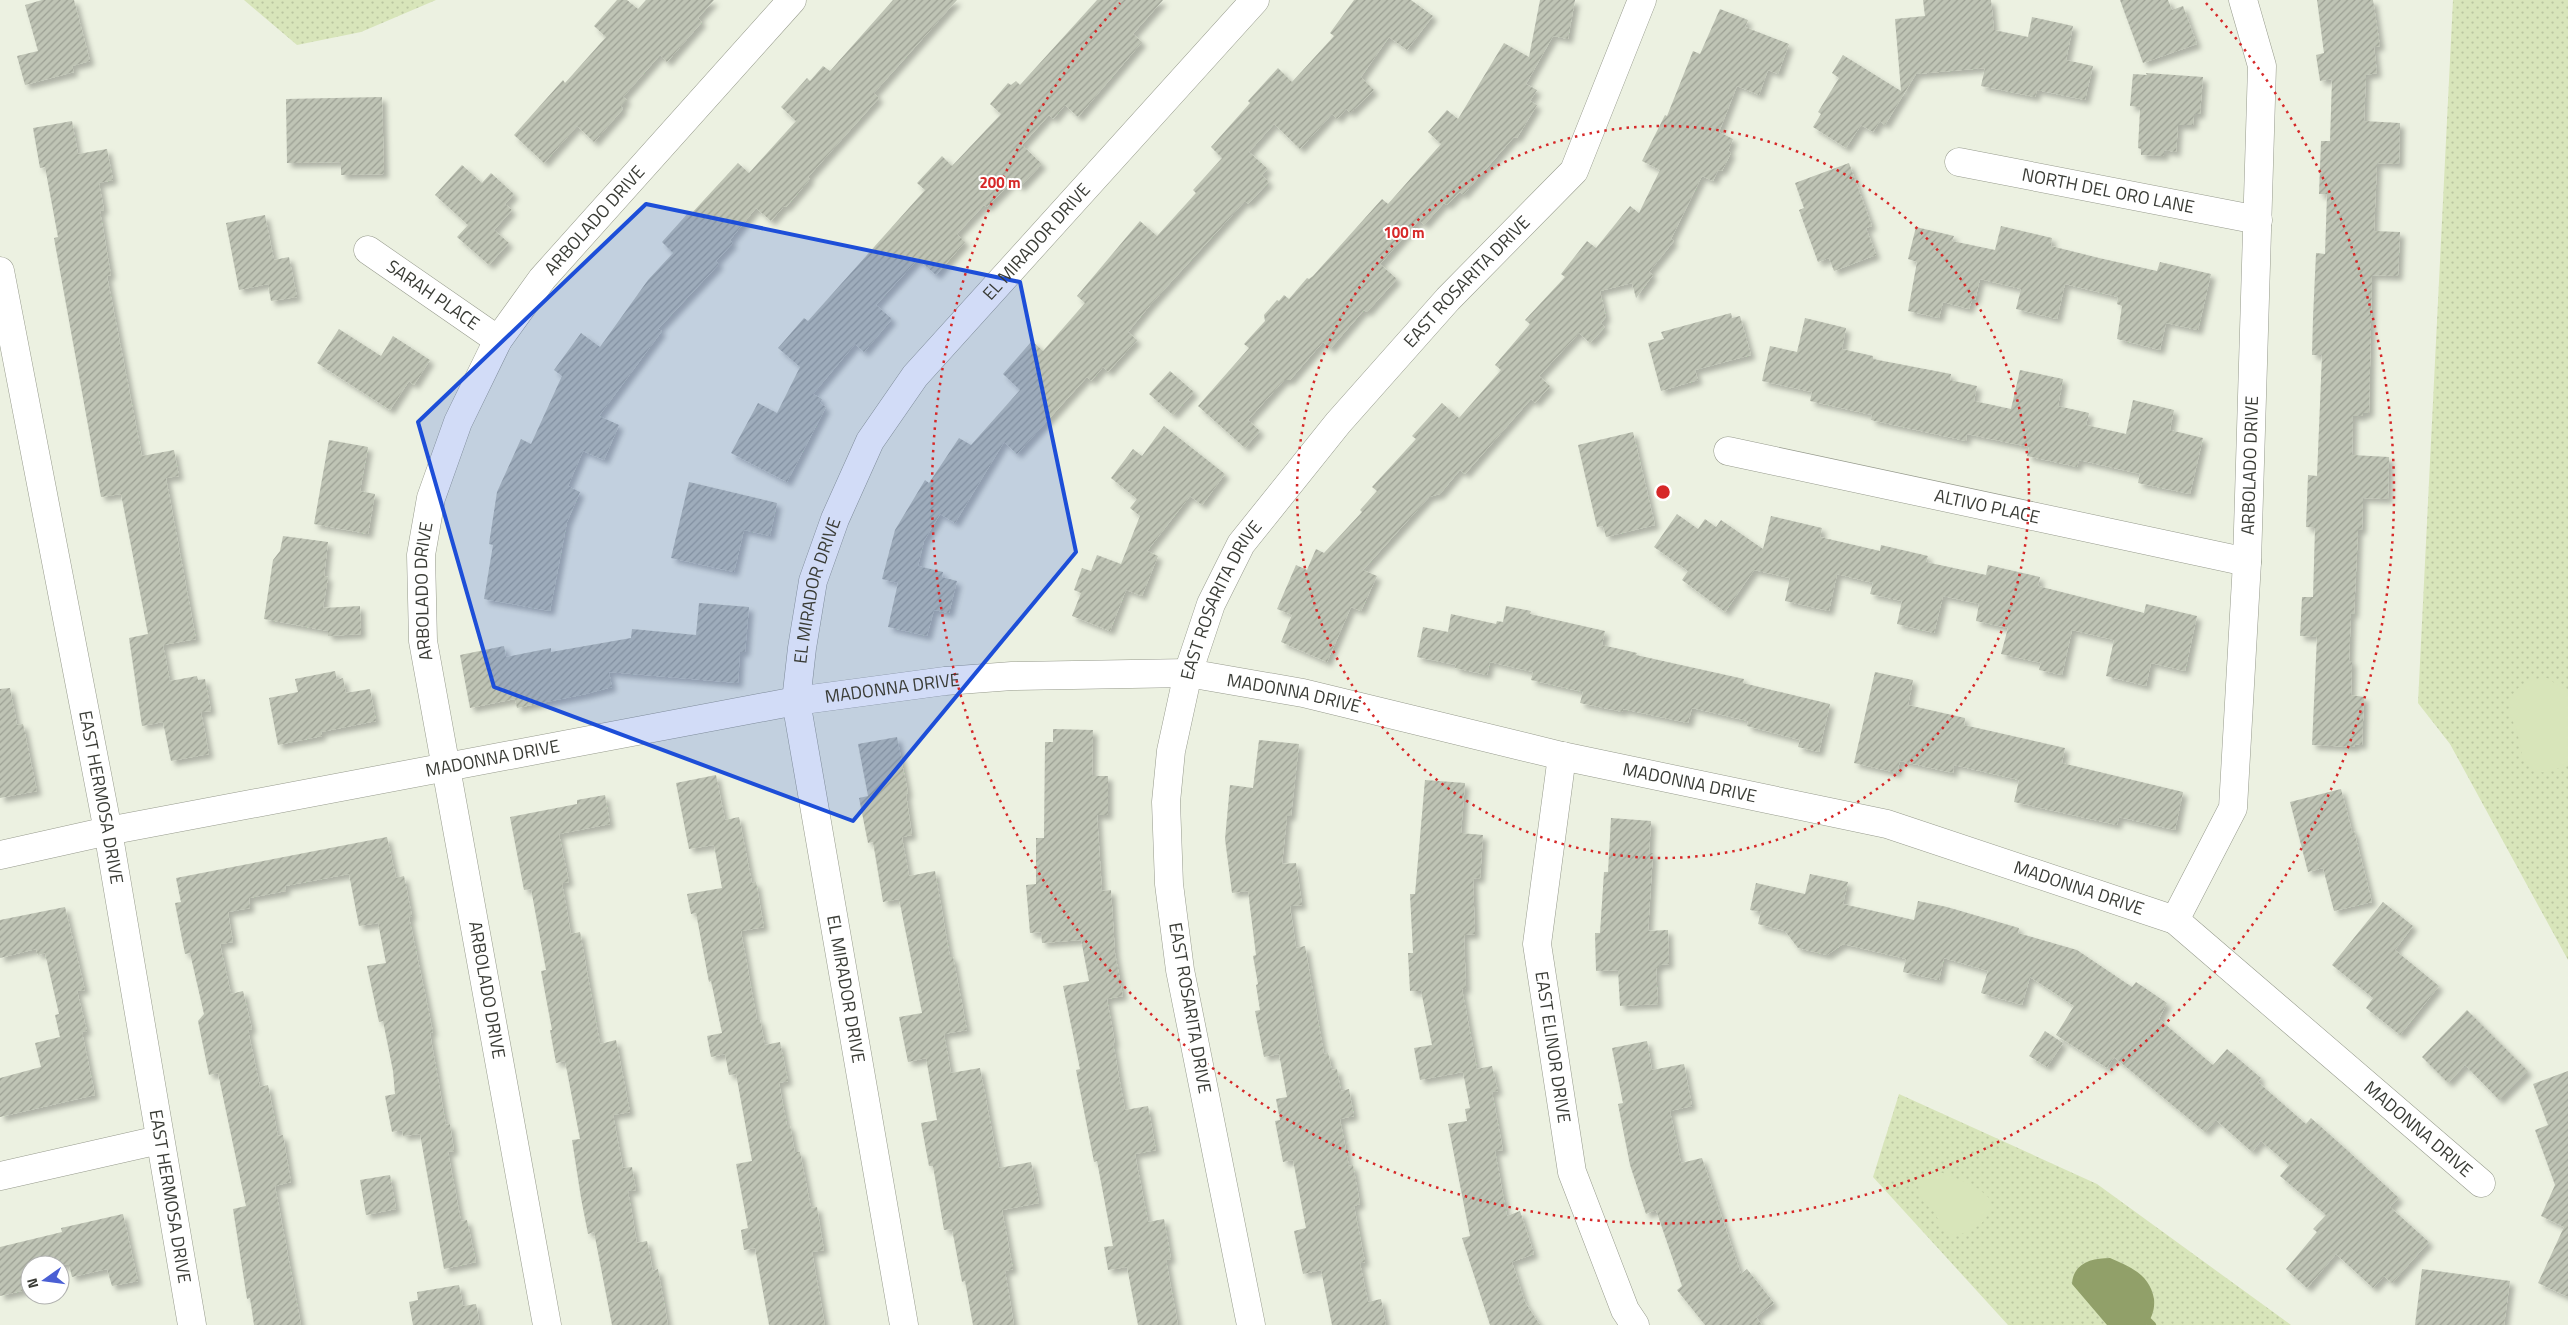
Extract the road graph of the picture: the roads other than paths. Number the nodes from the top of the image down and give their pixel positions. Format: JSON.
{"nodes":[{"id":1,"x":792,"y":0,"type":"edge"},
{"id":2,"x":1255,"y":0,"type":"edge"},
{"id":3,"x":1642,"y":0,"type":"edge"},
{"id":4,"x":2243,"y":0,"type":"edge"},
{"id":5,"x":1959,"y":162,"type":"dead end"},
{"id":6,"x":2258,"y":220,"type":"junction"},
{"id":7,"x":368,"y":250,"type":"dead end"},
{"id":8,"x":0,"y":271,"type":"edge"},
{"id":9,"x":498,"y":340,"type":"junction"},
{"id":10,"x":1728,"y":451,"type":"dead end"},
{"id":11,"x":2247,"y":562,"type":"junction"},
{"id":12,"x":1188,"y":674,"type":"junction"},
{"id":13,"x":796,"y":701,"type":"junction"},
{"id":14,"x":1562,"y":756,"type":"junction"},
{"id":15,"x":446,"y":767,"type":"junction"},
{"id":16,"x":108,"y":831,"type":"junction"},
{"id":17,"x":0,"y":855,"type":"edge"},
{"id":18,"x":2175,"y":920,"type":"junction"},
{"id":19,"x":159,"y":1140,"type":"junction"},
{"id":20,"x":0,"y":1176,"type":"edge"},
{"id":21,"x":2481,"y":1182,"type":"dead end"},
{"id":22,"x":192,"y":1325,"type":"edge"},
{"id":23,"x":547,"y":1325,"type":"edge"},
{"id":24,"x":904,"y":1325,"type":"edge"},
{"id":25,"x":1251,"y":1325,"type":"edge"},
{"id":26,"x":1635,"y":1325,"type":"edge"}],
"edges":[{"from":1,"to":9,"type":"street","name":"ARBOLADO DRIVE"},
{"from":2,"to":13,"type":"street","name":"EL MIRADOR DRIVE"},
{"from":3,"to":12,"type":"street","name":"EAST ROSARITA DRIVE"},
{"from":4,"to":6,"type":"street","name":"ARBOLADO DRIVE"},
{"from":5,"to":6,"type":"street","name":"NORTH DEL ORO LANE"},
{"from":6,"to":11,"type":"street","name":"ARBOLADO DRIVE"},
{"from":7,"to":9,"type":"street","name":"SARAH PLACE"},
{"from":8,"to":16,"type":"street","name":"EAST HERMOSA DRIVE"},
{"from":9,"to":15,"type":"street","name":"ARBOLADO DRIVE"},
{"from":10,"to":11,"type":"street","name":"ALTIVO PLACE"},
{"from":11,"to":18,"type":"street","name":"ARBOLADO DRIVE"},
{"from":12,"to":13,"type":"street","name":"MADONNA DRIVE"},
{"from":12,"to":14,"type":"street","name":"MADONNA DRIVE"},
{"from":12,"to":25,"type":"street","name":"EAST ROSARITA DRIVE"},
{"from":13,"to":15,"type":"street","name":"MADONNA DRIVE"},
{"from":13,"to":24,"type":"street","name":"EL MIRADOR DRIVE"},
{"from":14,"to":18,"type":"street","name":"MADONNA DRIVE"},
{"from":14,"to":26,"type":"street","name":"EAST ELINOR DRIVE"},
{"from":15,"to":16,"type":"street","name":"MADONNA DRIVE"},
{"from":15,"to":23,"type":"street","name":"ARBOLADO DRIVE"},
{"from":16,"to":17,"type":"street","name":"MADONNA DRIVE"},
{"from":16,"to":19,"type":"street","name":"EAST HERMOSA DRIVE"},
{"from":18,"to":21,"type":"street","name":"MADONNA DRIVE"},
{"from":19,"to":20,"type":"street"},
{"from":19,"to":22,"type":"street","name":"EAST HERMOSA DRIVE"}]}
